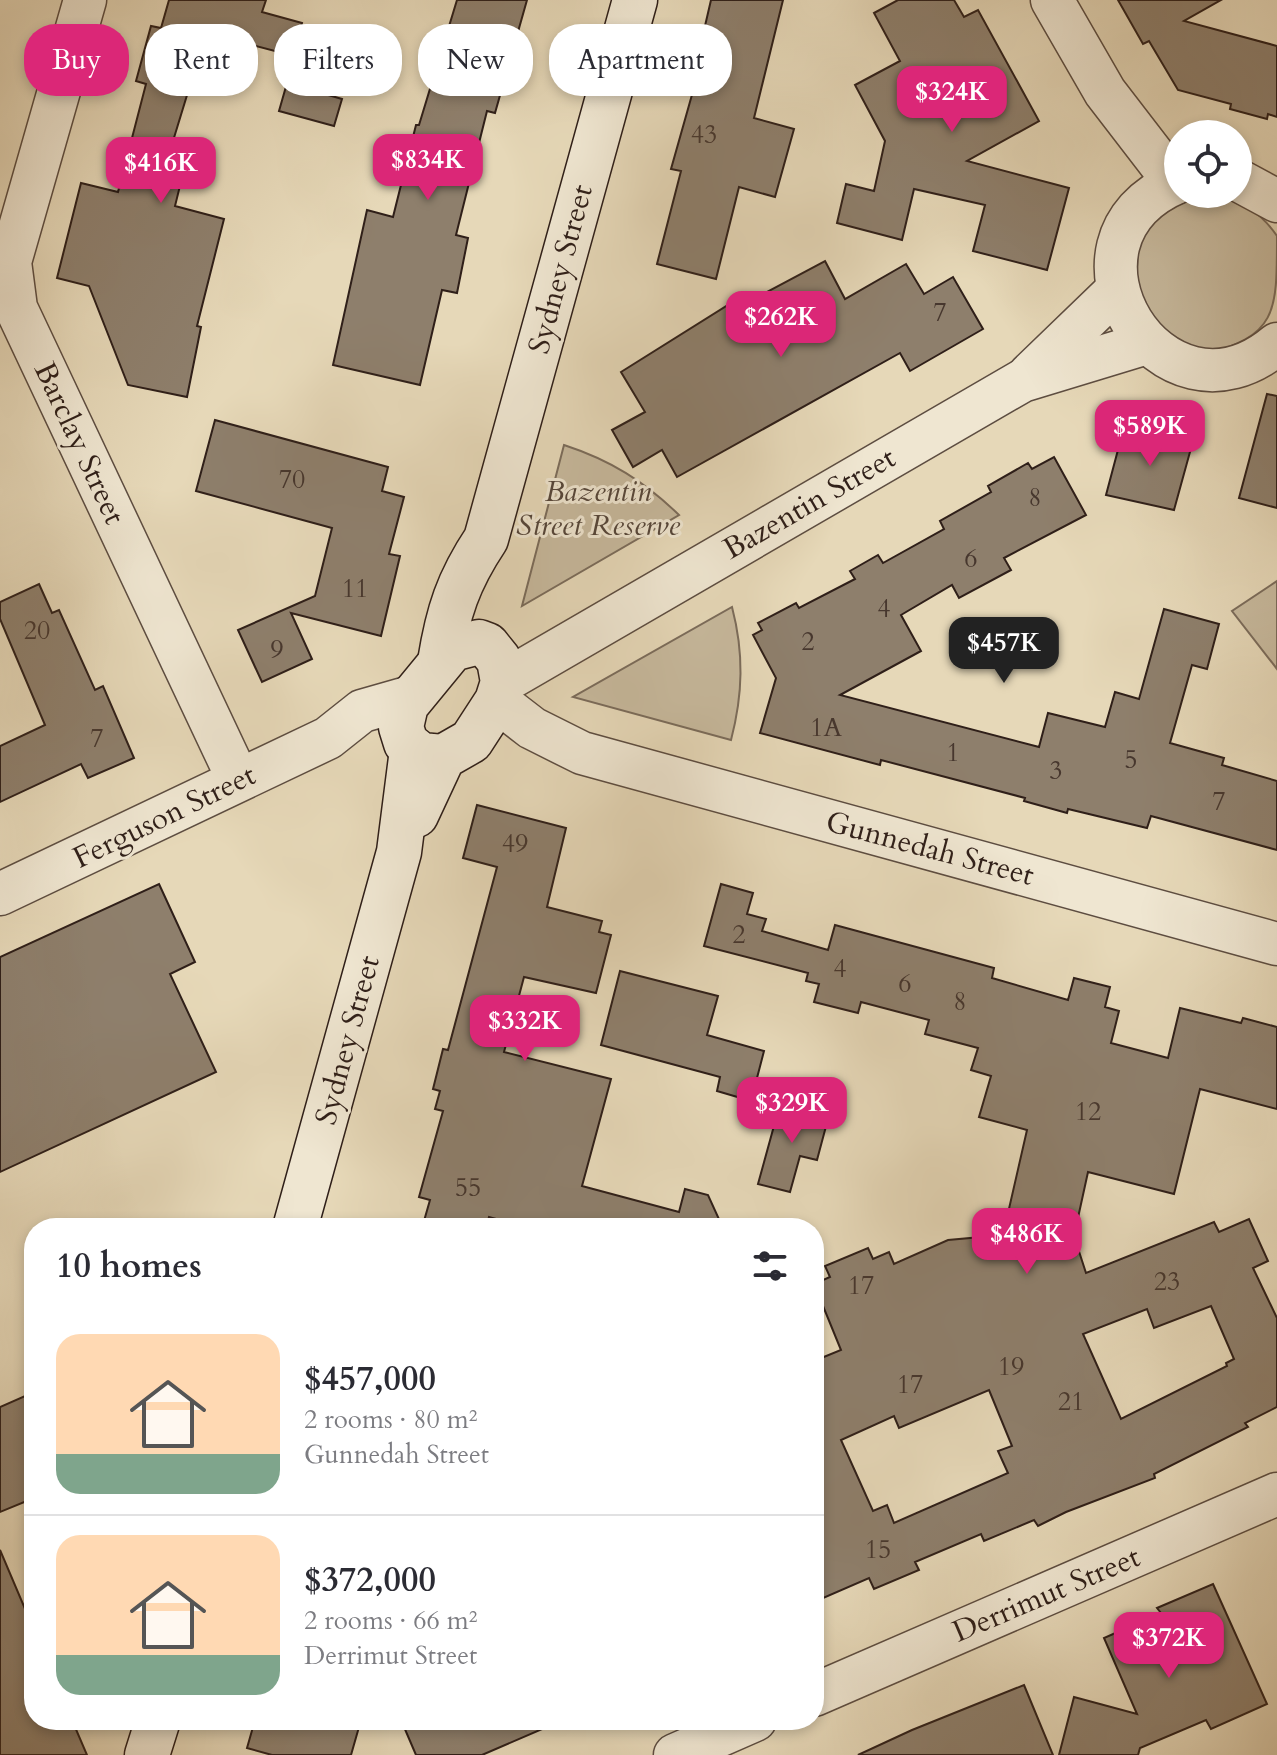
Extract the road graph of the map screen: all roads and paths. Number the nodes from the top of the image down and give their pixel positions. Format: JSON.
{"nodes":[{"id":1,"x":85,"y":0,"type":"edge"},
{"id":2,"x":635,"y":0,"type":"edge"},
{"id":3,"x":1052,"y":0,"type":"edge"},
{"id":4,"x":1105,"y":92,"type":"junction"},
{"id":5,"x":1164,"y":166,"type":"edge"},
{"id":6,"x":1252,"y":188,"type":"edge"},
{"id":7,"x":1164,"y":191,"type":"edge"},
{"id":8,"x":1277,"y":201,"type":"edge"},
{"id":9,"x":1140,"y":207,"type":"junction"},
{"id":10,"x":1117,"y":290,"type":"junction"},
{"id":11,"x":1147,"y":343,"type":"junction"},
{"id":12,"x":1277,"y":344,"type":"edge"},
{"id":13,"x":1022,"y":381,"type":"junction"},
{"id":14,"x":486,"y":539,"type":"junction"},
{"id":15,"x":440,"y":662,"type":"junction"},
{"id":16,"x":493,"y":669,"type":"junction"},
{"id":17,"x":411,"y":697,"type":"junction"},
{"id":18,"x":328,"y":738,"type":"junction"},
{"id":19,"x":433,"y":747,"type":"junction"},
{"id":20,"x":582,"y":753,"type":"junction"},
{"id":21,"x":238,"y":779,"type":"junction"},
{"id":22,"x":0,"y":894,"type":"edge"},
{"id":23,"x":1277,"y":944,"type":"edge"},
{"id":24,"x":298,"y":1218,"type":"edge"},
{"id":25,"x":1277,"y":1494,"type":"edge"},
{"id":26,"x":824,"y":1691,"type":"edge"},
{"id":27,"x":156,"y":1730,"type":"edge"},
{"id":28,"x":158,"y":1730,"type":"edge"},
{"id":29,"x":732,"y":1730,"type":"edge"},
{"id":30,"x":147,"y":1755,"type":"edge"},
{"id":31,"x":157,"y":1755,"type":"edge"},
{"id":32,"x":675,"y":1755,"type":"edge"}],
"edges":[{"from":1,"to":21,"type":"street","name":"Barclay Street"},
{"from":2,"to":14,"type":"street","name":"Sydney Street"},
{"from":3,"to":4,"type":"street"},
{"from":4,"to":5,"type":"street"},
{"from":4,"to":9,"type":"street"},
{"from":6,"to":8,"type":"street"},
{"from":7,"to":9,"type":"street"},
{"from":9,"to":10,"type":"street"},
{"from":10,"to":11,"type":"street"},
{"from":10,"to":13,"type":"street","name":"Bazentin Street"},
{"from":11,"to":12,"type":"street"},
{"from":11,"to":13,"type":"street","name":"Bazentin Street"},
{"from":13,"to":16,"type":"street","name":"Bazentin Street"},
{"from":14,"to":15,"type":"street","name":"Sydney Street"},
{"from":14,"to":16,"type":"street","name":"Sydney Street"},
{"from":15,"to":16,"type":"street"},
{"from":15,"to":17,"type":"street"},
{"from":16,"to":19,"type":"street","name":"Sydney Street"},
{"from":16,"to":20,"type":"street","name":"Gunnedah Street"},
{"from":17,"to":18,"type":"street","name":"Ferguson Street"},
{"from":17,"to":19,"type":"street","name":"Sydney Street"},
{"from":18,"to":19,"type":"street","name":"Ferguson Street"},
{"from":18,"to":21,"type":"street","name":"Ferguson Street"},
{"from":19,"to":20,"type":"street","name":"Gunnedah Street"},
{"from":19,"to":24,"type":"street","name":"Sydney Street"},
{"from":20,"to":23,"type":"street","name":"Gunnedah Street"},
{"from":21,"to":22,"type":"street","name":"Ferguson Street"},
{"from":25,"to":26,"type":"street","name":"Derrimut Street"},
{"from":27,"to":30,"type":"street"},
{"from":28,"to":31,"type":"street"},
{"from":29,"to":32,"type":"street"}]}
